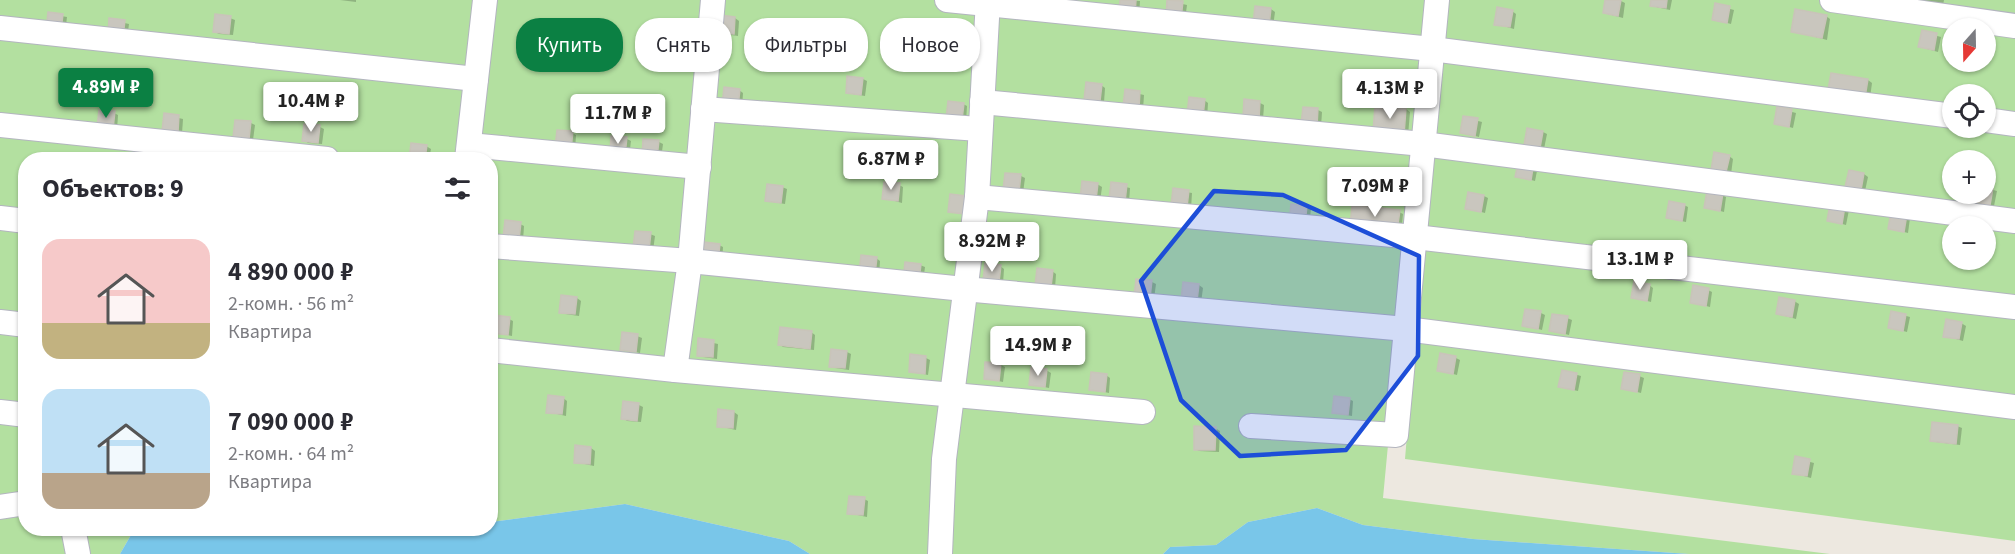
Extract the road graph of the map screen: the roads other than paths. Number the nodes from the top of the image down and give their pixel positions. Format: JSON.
{"nodes":[{"id":1,"x":485,"y":0,"type":"edge"},
{"id":2,"x":713,"y":0,"type":"edge"},
{"id":3,"x":947,"y":0,"type":"edge"},
{"id":4,"x":1437,"y":0,"type":"edge"},
{"id":5,"x":1832,"y":0,"type":"edge"},
{"id":6,"x":988,"y":2,"type":"edge"},
{"id":7,"x":2015,"y":26,"type":"edge"},
{"id":8,"x":0,"y":28,"type":"edge"},
{"id":9,"x":1432,"y":49,"type":"junction"},
{"id":10,"x":476,"y":79,"type":"junction"},
{"id":11,"x":982,"y":102,"type":"junction"},
{"id":12,"x":703,"y":109,"type":"junction"},
{"id":13,"x":1942,"y":115,"type":"edge"},
{"id":14,"x":1996,"y":121,"type":"edge"},
{"id":15,"x":2015,"y":124,"type":"edge"},
{"id":16,"x":0,"y":125,"type":"edge"},
{"id":17,"x":979,"y":129,"type":"junction"},
{"id":18,"x":1424,"y":144,"type":"junction"},
{"id":19,"x":260,"y":152,"type":"edge"},
{"id":20,"x":468,"y":152,"type":"edge"},
{"id":21,"x":498,"y":154,"type":"edge"},
{"id":22,"x":699,"y":167,"type":"junction"},
{"id":23,"x":976,"y":197,"type":"junction"},
{"id":24,"x":0,"y":218,"type":"edge"},
{"id":25,"x":18,"y":220,"type":"edge"},
{"id":26,"x":2015,"y":221,"type":"edge"},
{"id":27,"x":1414,"y":237,"type":"junction"},
{"id":28,"x":498,"y":247,"type":"edge"},
{"id":29,"x":690,"y":261,"type":"junction"},
{"id":30,"x":964,"y":289,"type":"junction"},
{"id":31,"x":2015,"y":307,"type":"edge"},
{"id":32,"x":0,"y":322,"type":"edge"},
{"id":33,"x":18,"y":324,"type":"edge"},
{"id":34,"x":1406,"y":329,"type":"junction"},
{"id":35,"x":498,"y":351,"type":"edge"},
{"id":36,"x":675,"y":370,"type":"junction"},
{"id":37,"x":952,"y":396,"type":"junction"},
{"id":38,"x":2015,"y":407,"type":"edge"},
{"id":39,"x":0,"y":412,"type":"edge"},
{"id":40,"x":1143,"y":412,"type":"dead end"},
{"id":41,"x":18,"y":414,"type":"edge"},
{"id":42,"x":1251,"y":426,"type":"dead end"},
{"id":43,"x":18,"y":504,"type":"edge"},
{"id":44,"x":0,"y":507,"type":"edge"},
{"id":45,"x":75,"y":536,"type":"edge"},
{"id":46,"x":78,"y":554,"type":"edge"},
{"id":47,"x":940,"y":554,"type":"edge"}],
"edges":[{"from":1,"to":10,"type":"lane"},
{"from":2,"to":12,"type":"lane"},
{"from":3,"to":6,"type":"lane"},
{"from":4,"to":9,"type":"lane"},
{"from":5,"to":7,"type":"lane"},
{"from":6,"to":9,"type":"lane"},
{"from":6,"to":11,"type":"lane"},
{"from":8,"to":10,"type":"lane"},
{"from":9,"to":13,"type":"lane"},
{"from":9,"to":18,"type":"lane"},
{"from":10,"to":20,"type":"lane"},
{"from":11,"to":17,"type":"lane"},
{"from":11,"to":18,"type":"lane"},
{"from":12,"to":17,"type":"lane"},
{"from":12,"to":22,"type":"lane"},
{"from":14,"to":15,"type":"lane"},
{"from":16,"to":19,"type":"lane"},
{"from":17,"to":23,"type":"lane"},
{"from":18,"to":26,"type":"lane"},
{"from":18,"to":27,"type":"lane"},
{"from":21,"to":22,"type":"lane"},
{"from":22,"to":29,"type":"lane"},
{"from":23,"to":27,"type":"lane"},
{"from":23,"to":30,"type":"lane"},
{"from":24,"to":25,"type":"lane"},
{"from":27,"to":31,"type":"lane"},
{"from":27,"to":34,"type":"lane"},
{"from":28,"to":29,"type":"lane"},
{"from":29,"to":30,"type":"lane"},
{"from":29,"to":36,"type":"lane"},
{"from":30,"to":34,"type":"lane"},
{"from":30,"to":37,"type":"lane"},
{"from":32,"to":33,"type":"lane"},
{"from":34,"to":38,"type":"lane"},
{"from":34,"to":42,"type":"lane"},
{"from":35,"to":36,"type":"lane"},
{"from":36,"to":37,"type":"lane"},
{"from":37,"to":40,"type":"lane"},
{"from":37,"to":47,"type":"lane"},
{"from":39,"to":41,"type":"lane"},
{"from":43,"to":44,"type":"lane"},
{"from":45,"to":46,"type":"lane"}]}
